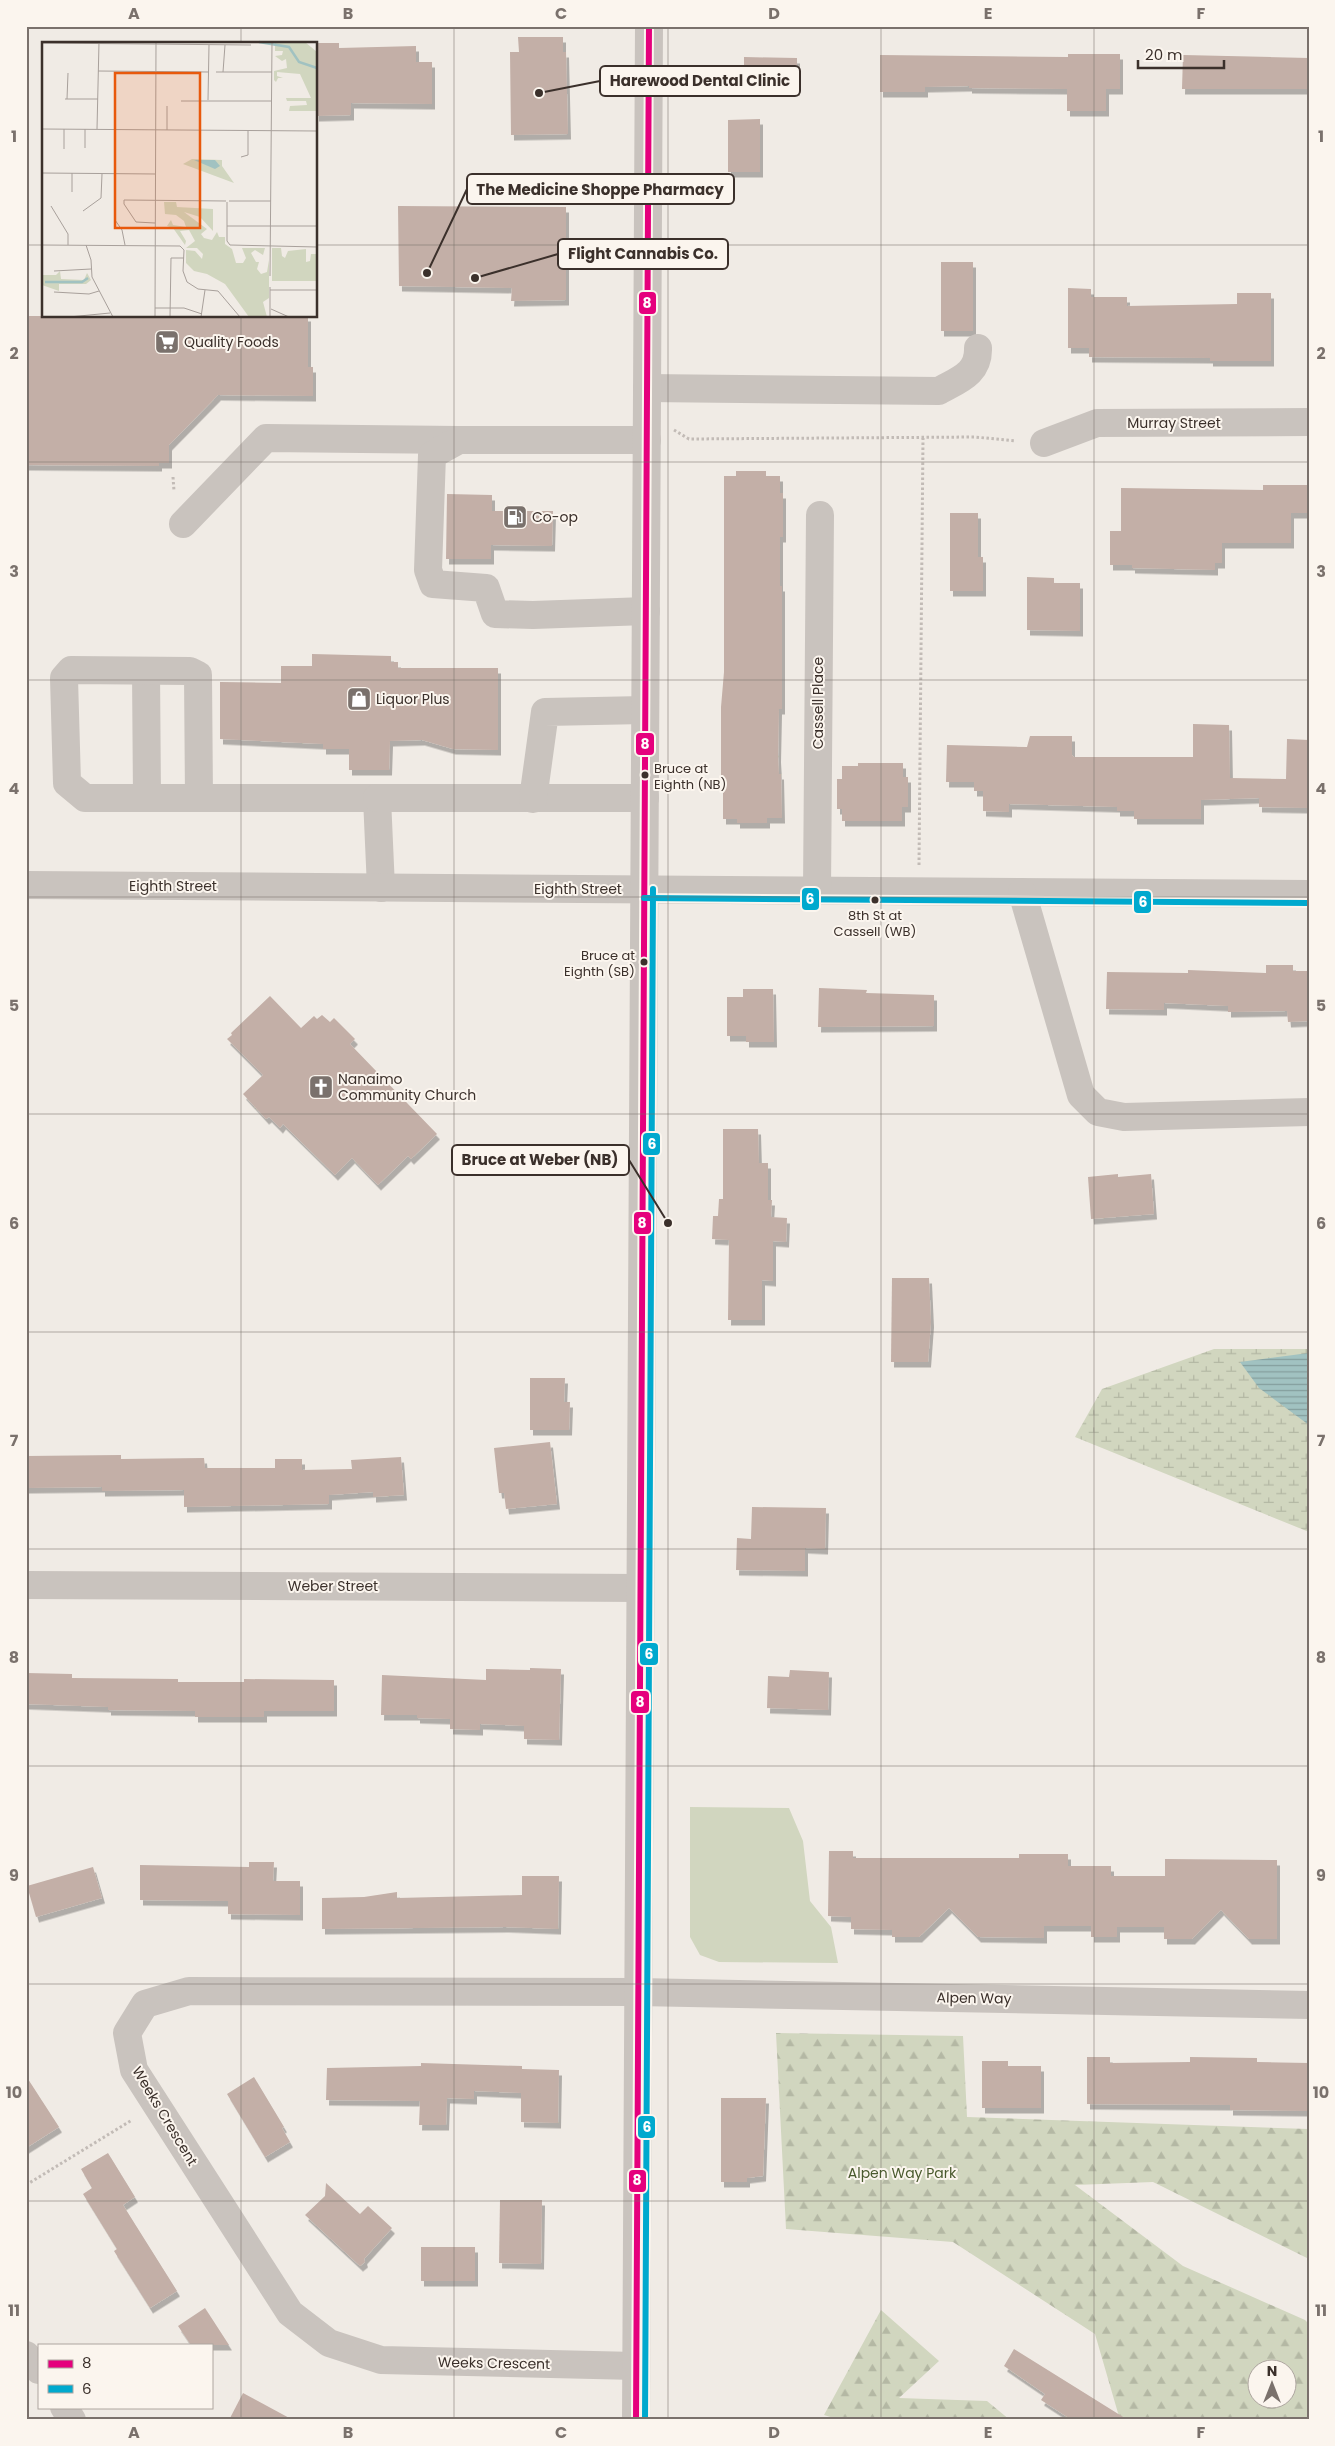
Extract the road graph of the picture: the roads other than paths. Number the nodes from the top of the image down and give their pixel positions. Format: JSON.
{"nodes":[{"id":1,"x":649,"y":26,"type":"edge"},
{"id":2,"x":978,"y":348,"type":"dead end"},
{"id":3,"x":647,"y":388,"type":"junction"},
{"id":4,"x":1309,"y":422,"type":"edge"},
{"id":5,"x":658,"y":434,"type":"junction"},
{"id":6,"x":459,"y":440,"type":"junction"},
{"id":7,"x":1044,"y":443,"type":"road end"},
{"id":8,"x":820,"y":515,"type":"dead end"},
{"id":9,"x":183,"y":524,"type":"dead end"},
{"id":10,"x":646,"y":611,"type":"junction"},
{"id":11,"x":146,"y":670,"type":"junction"},
{"id":12,"x":645,"y":710,"type":"junction"},
{"id":13,"x":147,"y":798,"type":"junction"},
{"id":14,"x":199,"y":798,"type":"junction"},
{"id":15,"x":377,"y":798,"type":"junction"},
{"id":16,"x":645,"y":798,"type":"junction"},
{"id":17,"x":533,"y":799,"type":"junction"},
{"id":18,"x":26,"y":885,"type":"edge"},
{"id":19,"x":381,"y":888,"type":"junction"},
{"id":20,"x":644,"y":889,"type":"junction"},
{"id":21,"x":817,"y":890,"type":"junction"},
{"id":22,"x":1022,"y":892,"type":"junction"},
{"id":23,"x":1309,"y":894,"type":"edge"},
{"id":24,"x":1309,"y":1112,"type":"edge"},
{"id":25,"x":26,"y":1585,"type":"edge"},
{"id":26,"x":640,"y":1588,"type":"junction"},
{"id":27,"x":638,"y":1992,"type":"junction"},
{"id":28,"x":1309,"y":2005,"type":"edge"},
{"id":29,"x":26,"y":2355,"type":"edge"},
{"id":30,"x":636,"y":2366,"type":"junction"},
{"id":31,"x":38,"y":2369,"type":"edge"},
{"id":32,"x":65,"y":2408,"type":"edge"},
{"id":33,"x":72,"y":2420,"type":"edge"},
{"id":34,"x":636,"y":2420,"type":"edge"}],
"edges":[{"from":1,"to":3,"type":"street"},
{"from":2,"to":3,"type":"street"},
{"from":3,"to":5,"type":"street"},
{"from":4,"to":7,"type":"street","name":"Murray Street"},
{"from":5,"to":6,"type":"street"},
{"from":5,"to":10,"type":"street"},
{"from":6,"to":9,"type":"street"},
{"from":6,"to":10,"type":"street"},
{"from":8,"to":21,"type":"street","name":"Cassell Place"},
{"from":10,"to":12,"type":"street"},
{"from":11,"to":13,"type":"street"},
{"from":11,"to":13,"type":"street"},
{"from":11,"to":14,"type":"street"},
{"from":12,"to":16,"type":"street"},
{"from":12,"to":17,"type":"street"},
{"from":13,"to":14,"type":"street"},
{"from":14,"to":15,"type":"street"},
{"from":15,"to":17,"type":"street"},
{"from":15,"to":19,"type":"street"},
{"from":16,"to":17,"type":"street"},
{"from":16,"to":20,"type":"street"},
{"from":18,"to":19,"type":"street","name":"Eighth Street"},
{"from":19,"to":20,"type":"street","name":"Eighth Street"},
{"from":20,"to":21,"type":"street","name":"Eighth Street"},
{"from":20,"to":26,"type":"street"},
{"from":21,"to":22,"type":"street","name":"Eighth Street"},
{"from":22,"to":23,"type":"street","name":"Eighth Street"},
{"from":22,"to":24,"type":"street"},
{"from":25,"to":26,"type":"street","name":"Weber Street"},
{"from":26,"to":27,"type":"street"},
{"from":27,"to":28,"type":"street","name":"Alpen Way"},
{"from":27,"to":30,"type":"street"},
{"from":27,"to":30,"type":"street","name":"Weeks Crescent"},
{"from":29,"to":31,"type":"street"},
{"from":30,"to":34,"type":"street"},
{"from":32,"to":33,"type":"street"}]}
